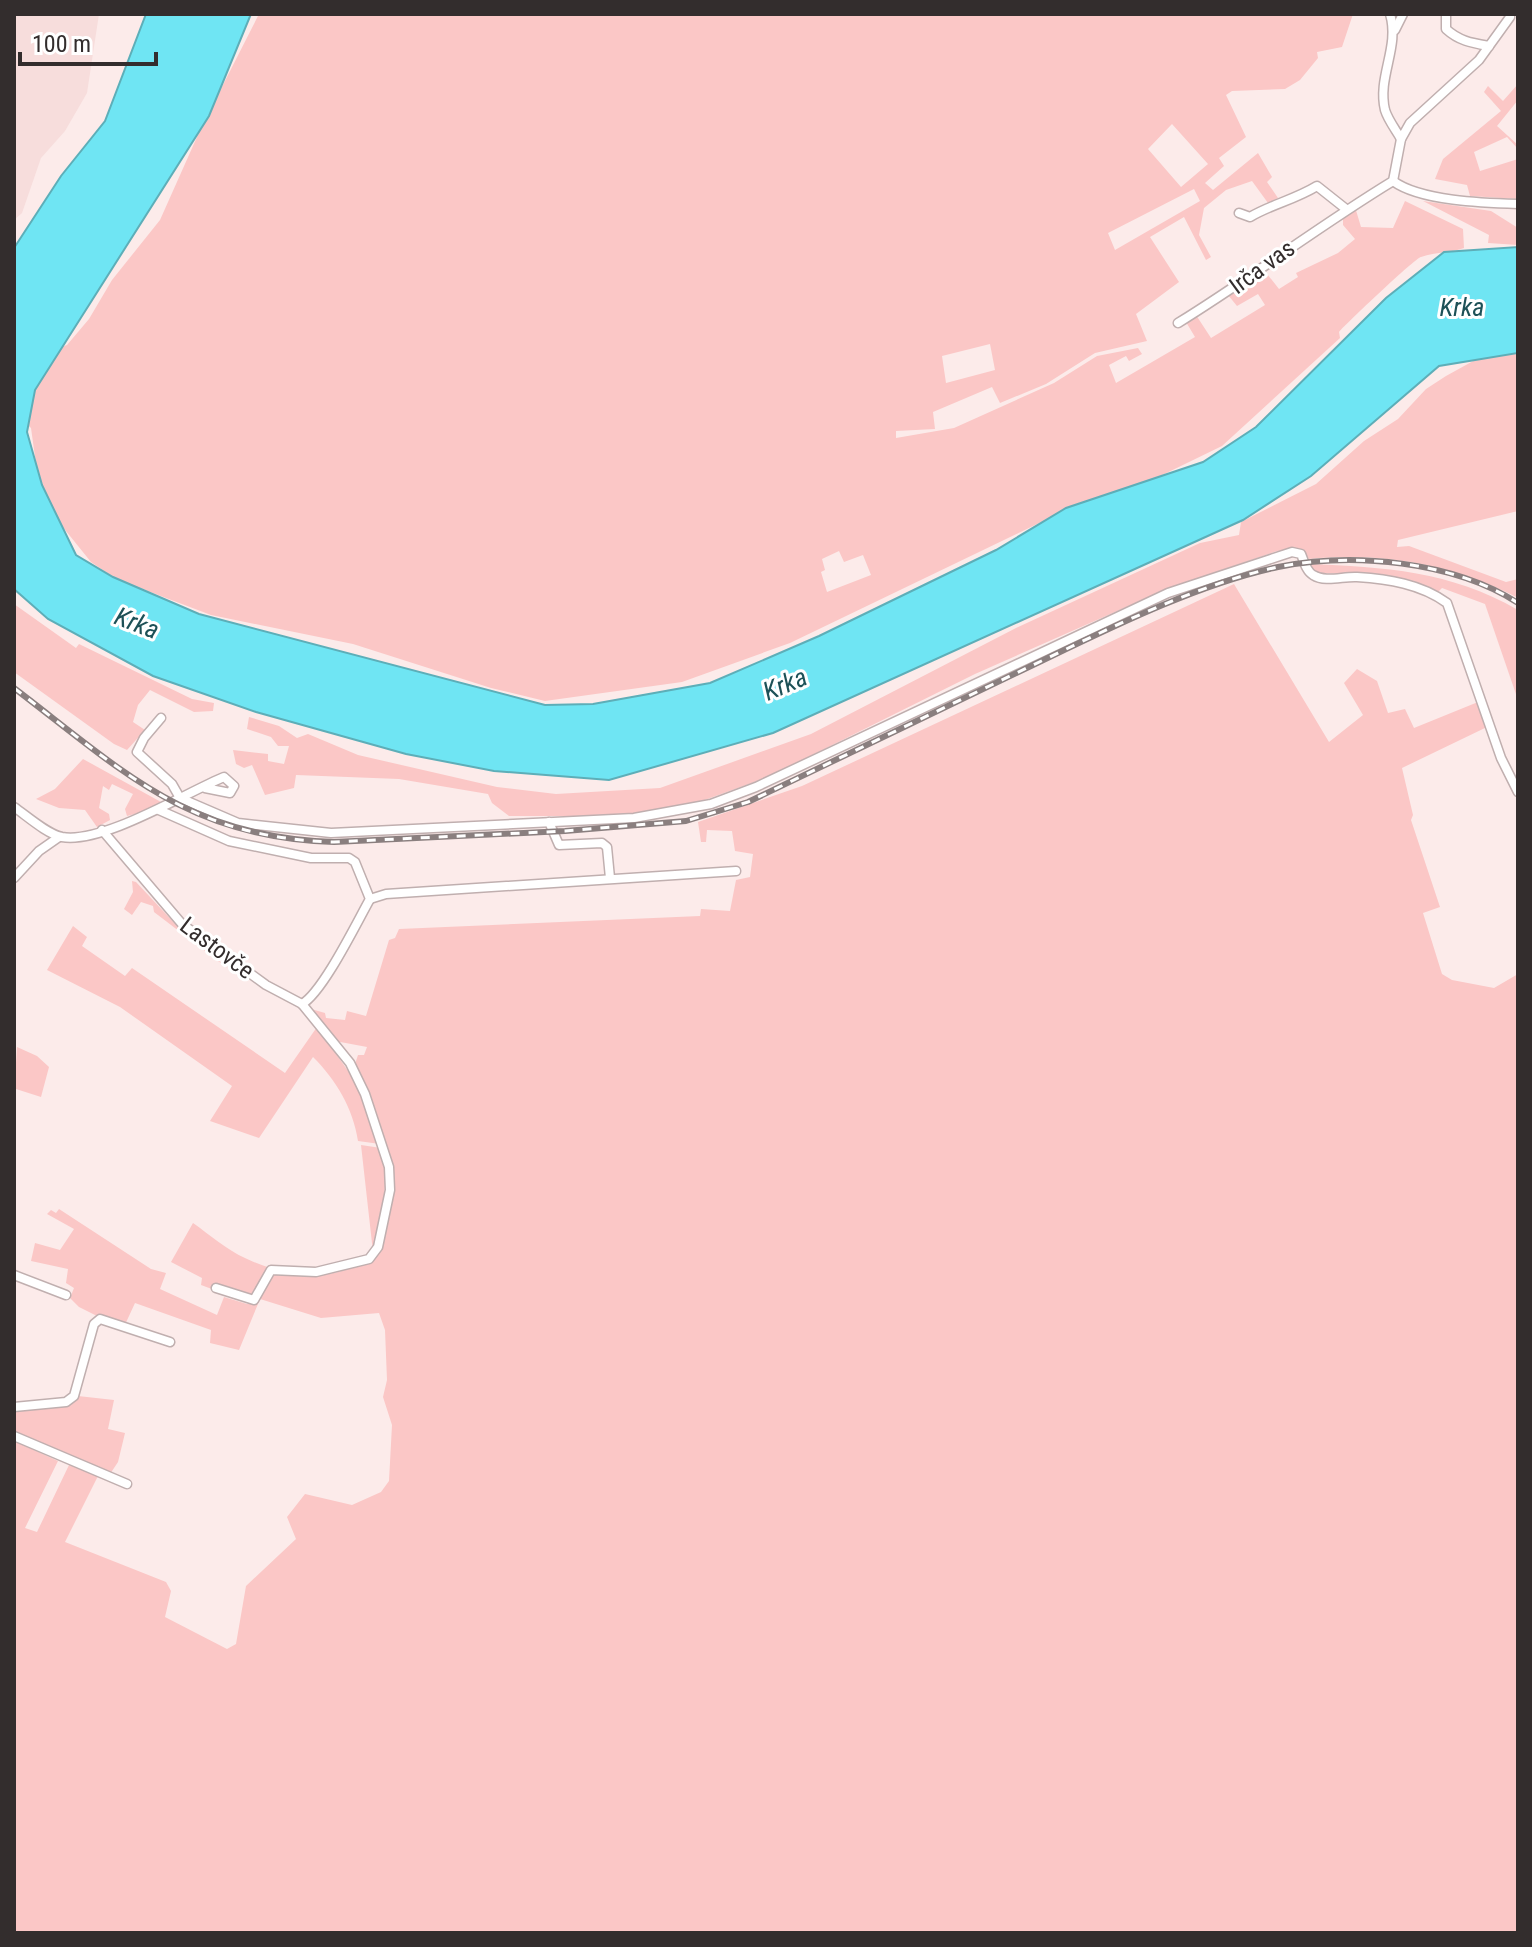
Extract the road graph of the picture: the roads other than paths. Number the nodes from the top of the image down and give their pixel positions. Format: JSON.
{"nodes":[{"id":1,"x":1390,"y":14,"type":"edge"},
{"id":2,"x":1403,"y":14,"type":"edge"},
{"id":3,"x":1446,"y":14,"type":"edge"},
{"id":4,"x":1510,"y":17,"type":"dead end"},
{"id":5,"x":1395,"y":30,"type":"junction"},
{"id":6,"x":1489,"y":46,"type":"junction"},
{"id":7,"x":1401,"y":139,"type":"junction"},
{"id":8,"x":1393,"y":181,"type":"junction"},
{"id":9,"x":1518,"y":204,"type":"edge"},
{"id":10,"x":1346,"y":209,"type":"junction"},
{"id":11,"x":1239,"y":213,"type":"dead end"},
{"id":12,"x":1178,"y":323,"type":"dead end"},
{"id":13,"x":161,"y":718,"type":"dead end"},
{"id":14,"x":205,"y":788,"type":"dead end"},
{"id":15,"x":1518,"y":792,"type":"edge"},
{"id":16,"x":180,"y":798,"type":"junction"},
{"id":17,"x":14,"y":807,"type":"edge"},
{"id":18,"x":159,"y":810,"type":"junction"},
{"id":19,"x":549,"y":822,"type":"junction"},
{"id":20,"x":102,"y":830,"type":"junction"},
{"id":21,"x":59,"y":837,"type":"junction"},
{"id":22,"x":736,"y":871,"type":"dead end"},
{"id":23,"x":14,"y":878,"type":"edge"},
{"id":24,"x":610,"y":878,"type":"junction"},
{"id":25,"x":370,"y":899,"type":"junction"},
{"id":26,"x":302,"y":1004,"type":"junction"},
{"id":27,"x":14,"y":1275,"type":"edge"},
{"id":28,"x":216,"y":1288,"type":"dead end"},
{"id":29,"x":66,"y":1295,"type":"dead end"},
{"id":30,"x":170,"y":1342,"type":"dead end"},
{"id":31,"x":14,"y":1407,"type":"edge"},
{"id":32,"x":14,"y":1436,"type":"edge"},
{"id":33,"x":127,"y":1484,"type":"dead end"}],
"edges":[{"from":1,"to":5,"type":"street"},
{"from":2,"to":5,"type":"street"},
{"from":3,"to":6,"type":"street"},
{"from":4,"to":6,"type":"street"},
{"from":5,"to":7,"type":"street"},
{"from":6,"to":7,"type":"street"},
{"from":7,"to":8,"type":"street"},
{"from":8,"to":9,"type":"street"},
{"from":8,"to":10,"type":"street","name":"Irča vas"},
{"from":10,"to":11,"type":"street","name":"Irča vas"},
{"from":10,"to":12,"type":"street","name":"Irča vas"},
{"from":13,"to":16,"type":"street"},
{"from":14,"to":16,"type":"street"},
{"from":15,"to":19,"type":"street"},
{"from":16,"to":18,"type":"street"},
{"from":16,"to":19,"type":"street"},
{"from":17,"to":21,"type":"street"},
{"from":18,"to":20,"type":"street"},
{"from":18,"to":25,"type":"street"},
{"from":19,"to":24,"type":"street"},
{"from":20,"to":21,"type":"street"},
{"from":20,"to":26,"type":"street","name":"Lastovče"},
{"from":21,"to":23,"type":"street"},
{"from":22,"to":24,"type":"street"},
{"from":24,"to":25,"type":"street"},
{"from":25,"to":26,"type":"street"},
{"from":26,"to":28,"type":"street"},
{"from":27,"to":29,"type":"street"},
{"from":30,"to":31,"type":"street"},
{"from":32,"to":33,"type":"street"}]}
